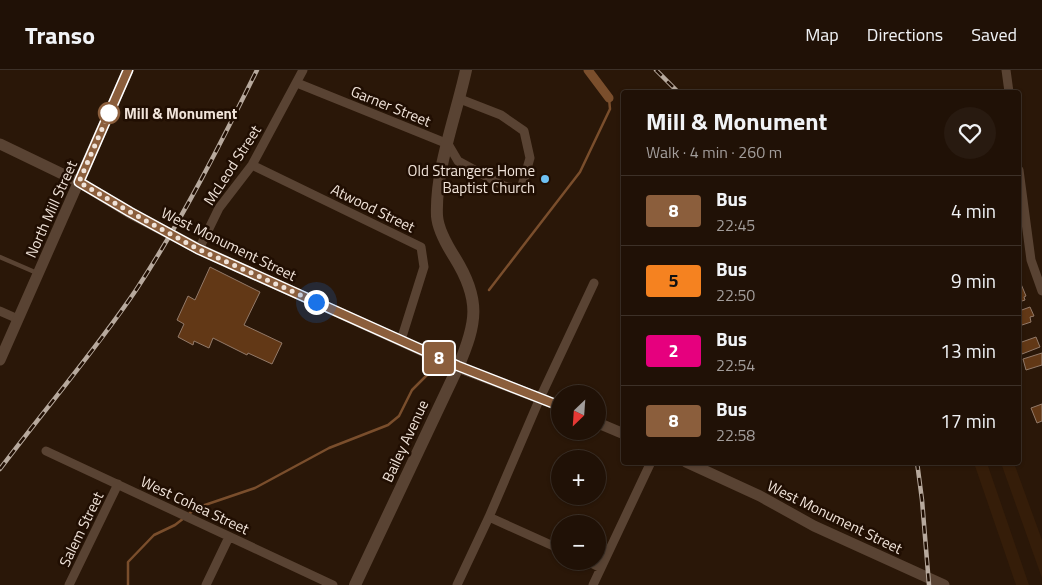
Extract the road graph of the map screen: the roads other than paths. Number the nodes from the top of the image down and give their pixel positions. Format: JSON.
{"nodes":[{"id":1,"x":128,"y":70,"type":"edge"},
{"id":2,"x":302,"y":70,"type":"edge"},
{"id":3,"x":466,"y":70,"type":"edge"},
{"id":4,"x":1006,"y":70,"type":"edge"},
{"id":5,"x":296,"y":83,"type":"junction"},
{"id":6,"x":1008,"y":90,"type":"edge"},
{"id":7,"x":460,"y":99,"type":"junction"},
{"id":8,"x":0,"y":144,"type":"edge"},
{"id":9,"x":448,"y":144,"type":"junction"},
{"id":10,"x":252,"y":164,"type":"junction"},
{"id":11,"x":79,"y":182,"type":"junction"},
{"id":12,"x":1021,"y":185,"type":"edge"},
{"id":13,"x":198,"y":249,"type":"junction"},
{"id":14,"x":0,"y":257,"type":"edge"},
{"id":15,"x":38,"y":274,"type":"junction"},
{"id":16,"x":594,"y":283,"type":"dead end"},
{"id":17,"x":1042,"y":291,"type":"edge"},
{"id":18,"x":0,"y":311,"type":"edge"},
{"id":19,"x":18,"y":319,"type":"junction"},
{"id":20,"x":401,"y":340,"type":"junction"},
{"id":21,"x":0,"y":360,"type":"edge"},
{"id":22,"x":458,"y":366,"type":"junction"},
{"id":23,"x":540,"y":398,"type":"junction"},
{"id":24,"x":551,"y":402,"type":"edge"},
{"id":25,"x":606,"y":426,"type":"edge"},
{"id":26,"x":621,"y":433,"type":"edge"},
{"id":27,"x":46,"y":450,"type":"dead end"},
{"id":28,"x":650,"y":465,"type":"edge"},
{"id":29,"x":693,"y":465,"type":"edge"},
{"id":30,"x":118,"y":484,"type":"junction"},
{"id":31,"x":489,"y":517,"type":"junction"},
{"id":32,"x":229,"y":536,"type":"junction"},
{"id":33,"x":551,"y":545,"type":"edge"},
{"id":34,"x":606,"y":557,"type":"edge"},
{"id":35,"x":600,"y":570,"type":"edge"},
{"id":36,"x":69,"y":585,"type":"edge"},
{"id":37,"x":206,"y":585,"type":"edge"},
{"id":38,"x":333,"y":585,"type":"edge"},
{"id":39,"x":354,"y":585,"type":"edge"},
{"id":40,"x":457,"y":585,"type":"edge"},
{"id":41,"x":593,"y":585,"type":"edge"},
{"id":42,"x":944,"y":585,"type":"edge"}],
"edges":[{"from":1,"to":11,"type":"street","name":"North Mill Street"},
{"from":2,"to":5,"type":"street","name":"McLeod Street"},
{"from":3,"to":7,"type":"main road","name":"Bailey Avenue"},
{"from":4,"to":6,"type":"street"},
{"from":5,"to":9,"type":"street","name":"Garner Street"},
{"from":5,"to":10,"type":"street","name":"McLeod Street"},
{"from":7,"to":9,"type":"main road","name":"Bailey Avenue"},
{"from":7,"to":9,"type":"street"},
{"from":8,"to":11,"type":"street","name":"West Monument Street"},
{"from":9,"to":22,"type":"main road","name":"Bailey Avenue"},
{"from":10,"to":13,"type":"street","name":"McLeod Street"},
{"from":10,"to":20,"type":"street","name":"Atwood Street"},
{"from":11,"to":13,"type":"street","name":"West Monument Street"},
{"from":11,"to":15,"type":"street","name":"North Mill Street"},
{"from":12,"to":17,"type":"street"},
{"from":13,"to":20,"type":"street","name":"West Monument Street"},
{"from":14,"to":15,"type":"lane"},
{"from":15,"to":19,"type":"street","name":"North Mill Street"},
{"from":16,"to":23,"type":"street"},
{"from":18,"to":19,"type":"street"},
{"from":19,"to":21,"type":"street","name":"North Mill Street"},
{"from":20,"to":22,"type":"street","name":"West Monument Street"},
{"from":22,"to":23,"type":"street","name":"West Monument Street"},
{"from":22,"to":39,"type":"main road","name":"Bailey Avenue"},
{"from":23,"to":24,"type":"street","name":"West Monument Street"},
{"from":23,"to":31,"type":"street"},
{"from":25,"to":26,"type":"street"},
{"from":27,"to":30,"type":"street","name":"West Cohea Street"},
{"from":28,"to":34,"type":"street"},
{"from":29,"to":42,"type":"street","name":"West Monument Street"},
{"from":30,"to":32,"type":"street","name":"West Cohea Street"},
{"from":30,"to":36,"type":"street","name":"Salem Street"},
{"from":31,"to":33,"type":"street"},
{"from":31,"to":40,"type":"street"},
{"from":32,"to":37,"type":"street"},
{"from":32,"to":38,"type":"street","name":"West Cohea Street"},
{"from":35,"to":41,"type":"street"}]}
